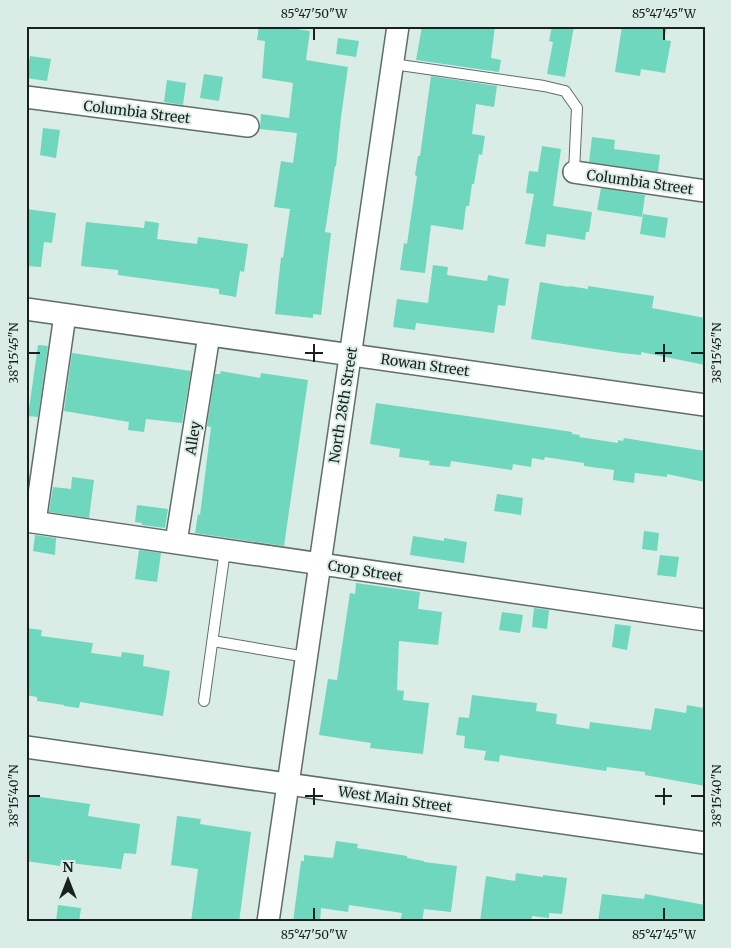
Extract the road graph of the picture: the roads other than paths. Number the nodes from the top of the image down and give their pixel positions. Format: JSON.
{"nodes":[{"id":1,"x":398,"y":26,"type":"edge"},
{"id":2,"x":393,"y":64,"type":"junction"},
{"id":3,"x":26,"y":98,"type":"edge"},
{"id":4,"x":248,"y":126,"type":"dead end"},
{"id":5,"x":574,"y":172,"type":"joint"},
{"id":6,"x":705,"y":191,"type":"edge"},
{"id":7,"x":26,"y":309,"type":"edge"},
{"id":8,"x":65,"y":315,"type":"junction"},
{"id":9,"x":209,"y":335,"type":"junction"},
{"id":10,"x":350,"y":354,"type":"junction"},
{"id":11,"x":705,"y":405,"type":"edge"},
{"id":12,"x":30,"y":521,"type":"edge"},
{"id":13,"x":176,"y":542,"type":"junction"},
{"id":14,"x":225,"y":550,"type":"junction"},
{"id":15,"x":320,"y":563,"type":"junction"},
{"id":16,"x":705,"y":620,"type":"edge"},
{"id":17,"x":213,"y":641,"type":"junction"},
{"id":18,"x":306,"y":658,"type":"junction"},
{"id":19,"x":204,"y":701,"type":"dead end"},
{"id":20,"x":26,"y":747,"type":"edge"},
{"id":21,"x":289,"y":784,"type":"junction"},
{"id":22,"x":705,"y":843,"type":"edge"},
{"id":23,"x":268,"y":922,"type":"edge"}],
"edges":[{"from":1,"to":2,"type":"street","name":"North 28th Street"},
{"from":2,"to":5,"type":"lane"},
{"from":2,"to":10,"type":"street","name":"North 28th Street"},
{"from":3,"to":4,"type":"street","name":"Columbia Street"},
{"from":5,"to":6,"type":"street","name":"Columbia Street"},
{"from":7,"to":8,"type":"street","name":"Rowan Street"},
{"from":8,"to":9,"type":"street","name":"Rowan Street"},
{"from":8,"to":12,"type":"street"},
{"from":9,"to":10,"type":"street","name":"Rowan Street"},
{"from":9,"to":13,"type":"street","name":"Alley"},
{"from":10,"to":11,"type":"street","name":"Rowan Street"},
{"from":10,"to":15,"type":"street","name":"North 28th Street"},
{"from":12,"to":13,"type":"street","name":"Crop Street"},
{"from":13,"to":14,"type":"street","name":"Crop Street"},
{"from":14,"to":15,"type":"street","name":"Crop Street"},
{"from":14,"to":17,"type":"lane"},
{"from":15,"to":16,"type":"street","name":"Crop Street"},
{"from":15,"to":18,"type":"street","name":"North 28th Street"},
{"from":17,"to":18,"type":"lane"},
{"from":17,"to":19,"type":"lane"},
{"from":18,"to":21,"type":"street","name":"North 28th Street"},
{"from":20,"to":21,"type":"street","name":"West Main Street"},
{"from":21,"to":22,"type":"street","name":"West Main Street"},
{"from":21,"to":23,"type":"street","name":"North 28th Street"}]}
